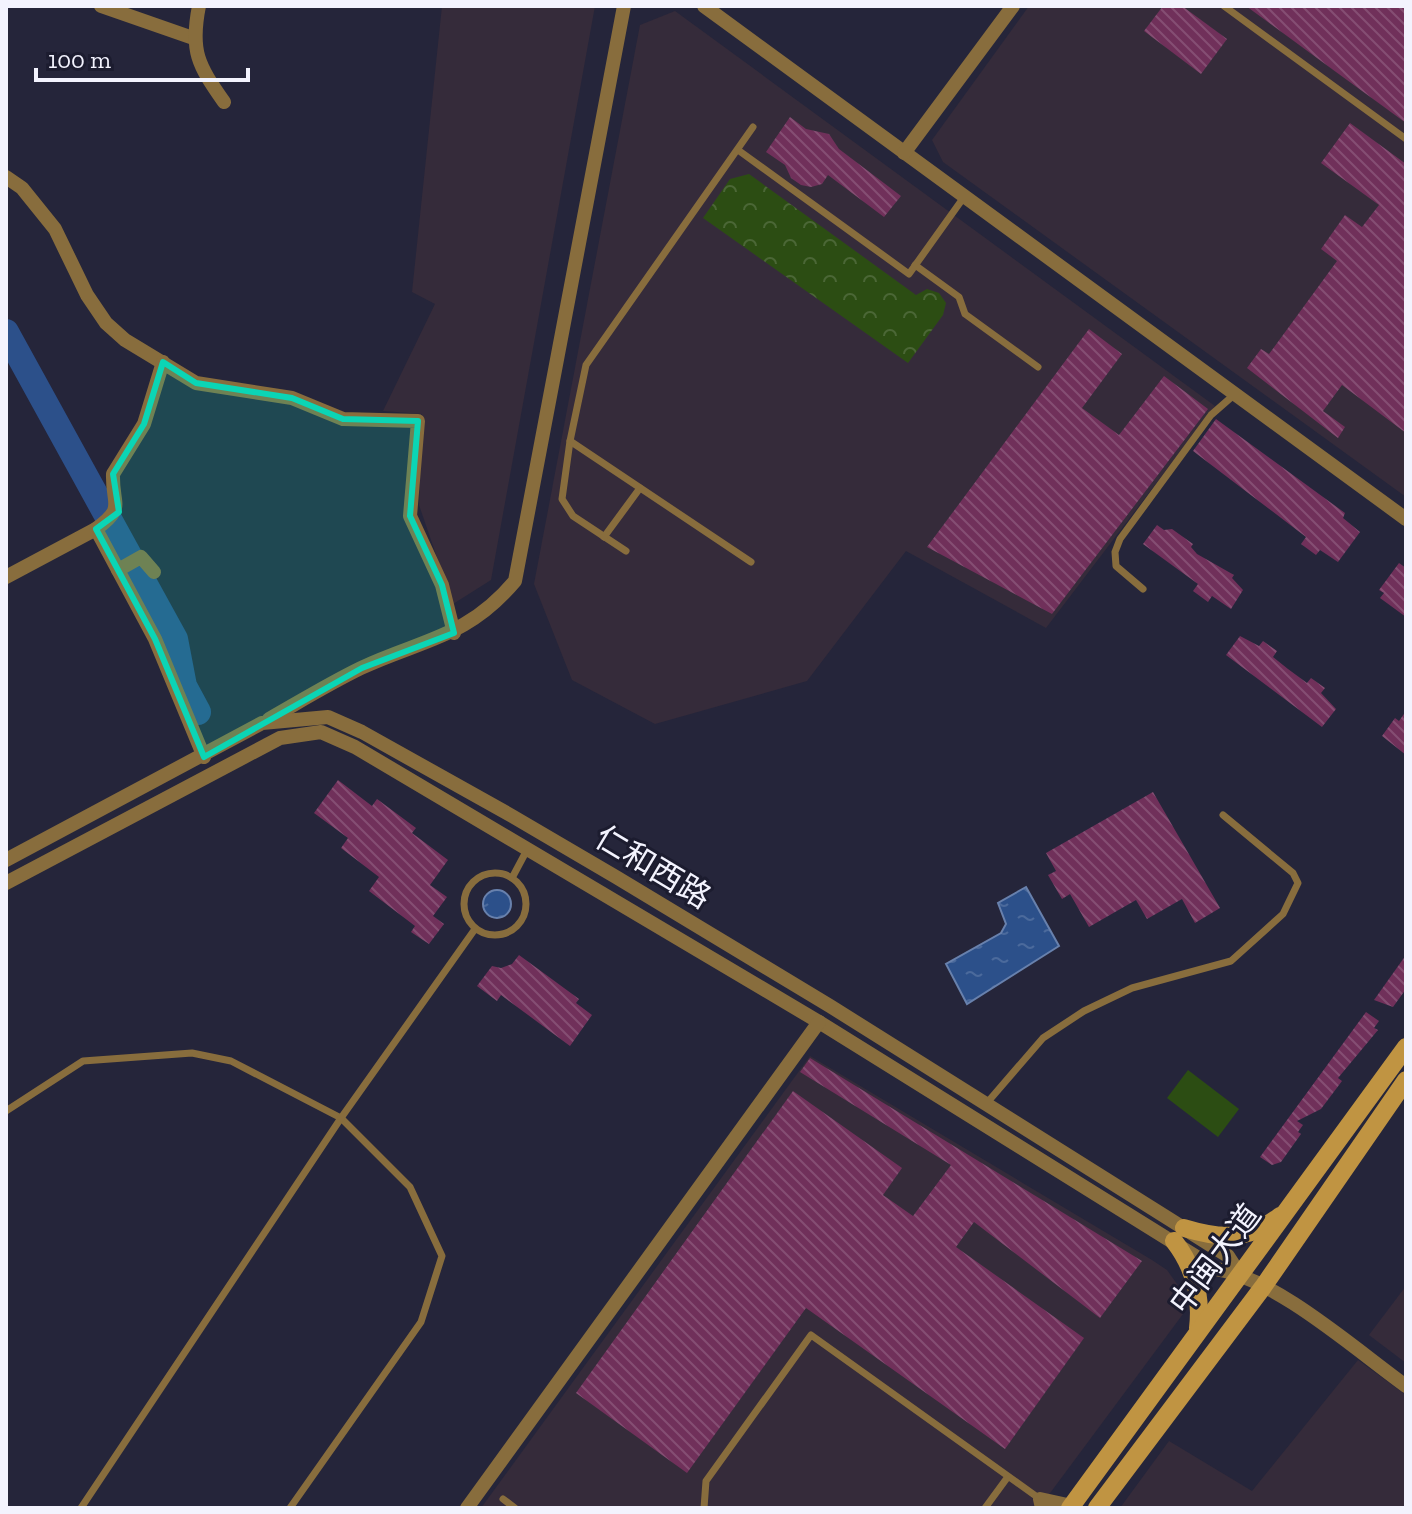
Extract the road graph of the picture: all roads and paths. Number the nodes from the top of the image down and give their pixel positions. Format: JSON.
{"nodes":[{"id":1,"x":101,"y":6,"type":"edge"},
{"id":2,"x":199,"y":6,"type":"edge"},
{"id":3,"x":624,"y":6,"type":"edge"},
{"id":4,"x":704,"y":6,"type":"edge"},
{"id":5,"x":1013,"y":6,"type":"edge"},
{"id":6,"x":1227,"y":7,"type":"edge"},
{"id":7,"x":193,"y":38,"type":"junction"},
{"id":8,"x":224,"y":102,"type":"dead end"},
{"id":9,"x":753,"y":127,"type":"dead end"},
{"id":10,"x":1406,"y":139,"type":"edge"},
{"id":11,"x":738,"y":150,"type":"junction"},
{"id":12,"x":904,"y":153,"type":"junction"},
{"id":13,"x":6,"y":177,"type":"edge"},
{"id":14,"x":964,"y":197,"type":"junction"},
{"id":15,"x":915,"y":265,"type":"junction"},
{"id":16,"x":163,"y":362,"type":"junction"},
{"id":17,"x":1038,"y":367,"type":"dead end"},
{"id":18,"x":1235,"y":394,"type":"junction"},
{"id":19,"x":570,"y":441,"type":"junction"},
{"id":20,"x":640,"y":488,"type":"junction"},
{"id":21,"x":1406,"y":519,"type":"edge"},
{"id":22,"x":99,"y":527,"type":"junction"},
{"id":23,"x":604,"y":537,"type":"junction"},
{"id":24,"x":626,"y":551,"type":"dead end"},
{"id":25,"x":751,"y":562,"type":"dead end"},
{"id":26,"x":120,"y":569,"type":"junction"},
{"id":27,"x":154,"y":572,"type":"dead end"},
{"id":28,"x":6,"y":577,"type":"edge"},
{"id":29,"x":1143,"y":589,"type":"dead end"},
{"id":30,"x":454,"y":633,"type":"junction"},
{"id":31,"x":262,"y":723,"type":"junction"},
{"id":32,"x":204,"y":757,"type":"junction"},
{"id":33,"x":1223,"y":815,"type":"dead end"},
{"id":34,"x":512,"y":816,"type":"junction"},
{"id":35,"x":504,"y":835,"type":"junction"},
{"id":36,"x":528,"y":848,"type":"junction"},
{"id":37,"x":6,"y":860,"type":"edge"},
{"id":38,"x":512,"y":878,"type":"junction"},
{"id":39,"x":6,"y":883,"type":"edge"},
{"id":40,"x":475,"y":929,"type":"junction"},
{"id":41,"x":819,"y":1022,"type":"junction"},
{"id":42,"x":1406,"y":1047,"type":"edge"},
{"id":43,"x":1406,"y":1080,"type":"edge"},
{"id":44,"x":986,"y":1104,"type":"junction"},
{"id":45,"x":6,"y":1111,"type":"edge"},
{"id":46,"x":341,"y":1118,"type":"junction"},
{"id":47,"x":1295,"y":1204,"type":"junction"},
{"id":48,"x":1179,"y":1234,"type":"junction"},
{"id":49,"x":1239,"y":1273,"type":"junction"},
{"id":50,"x":1263,"y":1287,"type":"junction"},
{"id":51,"x":1197,"y":1331,"type":"junction"},
{"id":52,"x":1406,"y":1386,"type":"edge"},
{"id":53,"x":1007,"y":1478,"type":"junction"},
{"id":54,"x":503,"y":1499,"type":"dead end"},
{"id":55,"x":1041,"y":1503,"type":"edge"},
{"id":56,"x":1071,"y":1507,"type":"edge"},
{"id":57,"x":81,"y":1508,"type":"edge"},
{"id":58,"x":290,"y":1508,"type":"edge"},
{"id":59,"x":467,"y":1508,"type":"edge"},
{"id":60,"x":515,"y":1508,"type":"edge"},
{"id":61,"x":704,"y":1508,"type":"edge"},
{"id":62,"x":985,"y":1508,"type":"edge"},
{"id":63,"x":1097,"y":1508,"type":"edge"}],
"edges":[{"from":1,"to":7,"type":"street"},
{"from":2,"to":7,"type":"street"},
{"from":3,"to":30,"type":"street"},
{"from":4,"to":12,"type":"street"},
{"from":5,"to":12,"type":"street"},
{"from":6,"to":10,"type":"lane"},
{"from":7,"to":8,"type":"street"},
{"from":9,"to":11,"type":"lane"},
{"from":11,"to":15,"type":"lane"},
{"from":11,"to":19,"type":"lane"},
{"from":12,"to":14,"type":"street"},
{"from":13,"to":16,"type":"street"},
{"from":14,"to":15,"type":"lane"},
{"from":14,"to":18,"type":"street"},
{"from":15,"to":17,"type":"lane"},
{"from":16,"to":22,"type":"street"},
{"from":16,"to":30,"type":"street"},
{"from":18,"to":21,"type":"street"},
{"from":18,"to":29,"type":"lane"},
{"from":19,"to":20,"type":"lane"},
{"from":19,"to":23,"type":"lane"},
{"from":20,"to":23,"type":"lane"},
{"from":20,"to":25,"type":"lane"},
{"from":22,"to":26,"type":"street"},
{"from":22,"to":28,"type":"street"},
{"from":23,"to":24,"type":"lane"},
{"from":26,"to":27,"type":"street"},
{"from":26,"to":32,"type":"street"},
{"from":30,"to":31,"type":"street"},
{"from":31,"to":32,"type":"street","name":"仁和西路"},
{"from":31,"to":34,"type":"street","name":"仁和西路"},
{"from":32,"to":37,"type":"street","name":"仁和西路"},
{"from":33,"to":44,"type":"lane"},
{"from":34,"to":35,"type":"street"},
{"from":34,"to":44,"type":"street","name":"仁和西路"},
{"from":35,"to":36,"type":"street","name":"仁和西路"},
{"from":35,"to":39,"type":"street","name":"仁和西路"},
{"from":36,"to":38,"type":"lane"},
{"from":36,"to":41,"type":"street","name":"仁和西路"},
{"from":38,"to":40,"type":"lane"},
{"from":38,"to":40,"type":"lane"},
{"from":40,"to":46,"type":"lane"},
{"from":41,"to":48,"type":"street","name":"仁和西路"},
{"from":41,"to":59,"type":"street"},
{"from":42,"to":47,"type":"main road","name":"中闽大道"},
{"from":43,"to":50,"type":"main road","name":"中闽大道"},
{"from":44,"to":48,"type":"street","name":"仁和西路"},
{"from":45,"to":46,"type":"lane"},
{"from":46,"to":57,"type":"lane"},
{"from":46,"to":58,"type":"lane"},
{"from":47,"to":48,"type":"main road"},
{"from":47,"to":49,"type":"main road","name":"中闽大道"},
{"from":48,"to":49,"type":"street","name":"仁和西路"},
{"from":48,"to":51,"type":"main road"},
{"from":49,"to":50,"type":"street","name":"仁和西路"},
{"from":49,"to":51,"type":"main road","name":"中闽大道"},
{"from":50,"to":52,"type":"street","name":"仁和西路"},
{"from":50,"to":63,"type":"main road","name":"中闽大道"},
{"from":51,"to":56,"type":"main road","name":"中闽大道"},
{"from":53,"to":55,"type":"lane"},
{"from":53,"to":61,"type":"lane"},
{"from":53,"to":62,"type":"lane"},
{"from":54,"to":60,"type":"lane"},
{"from":55,"to":56,"type":"street"}]}
